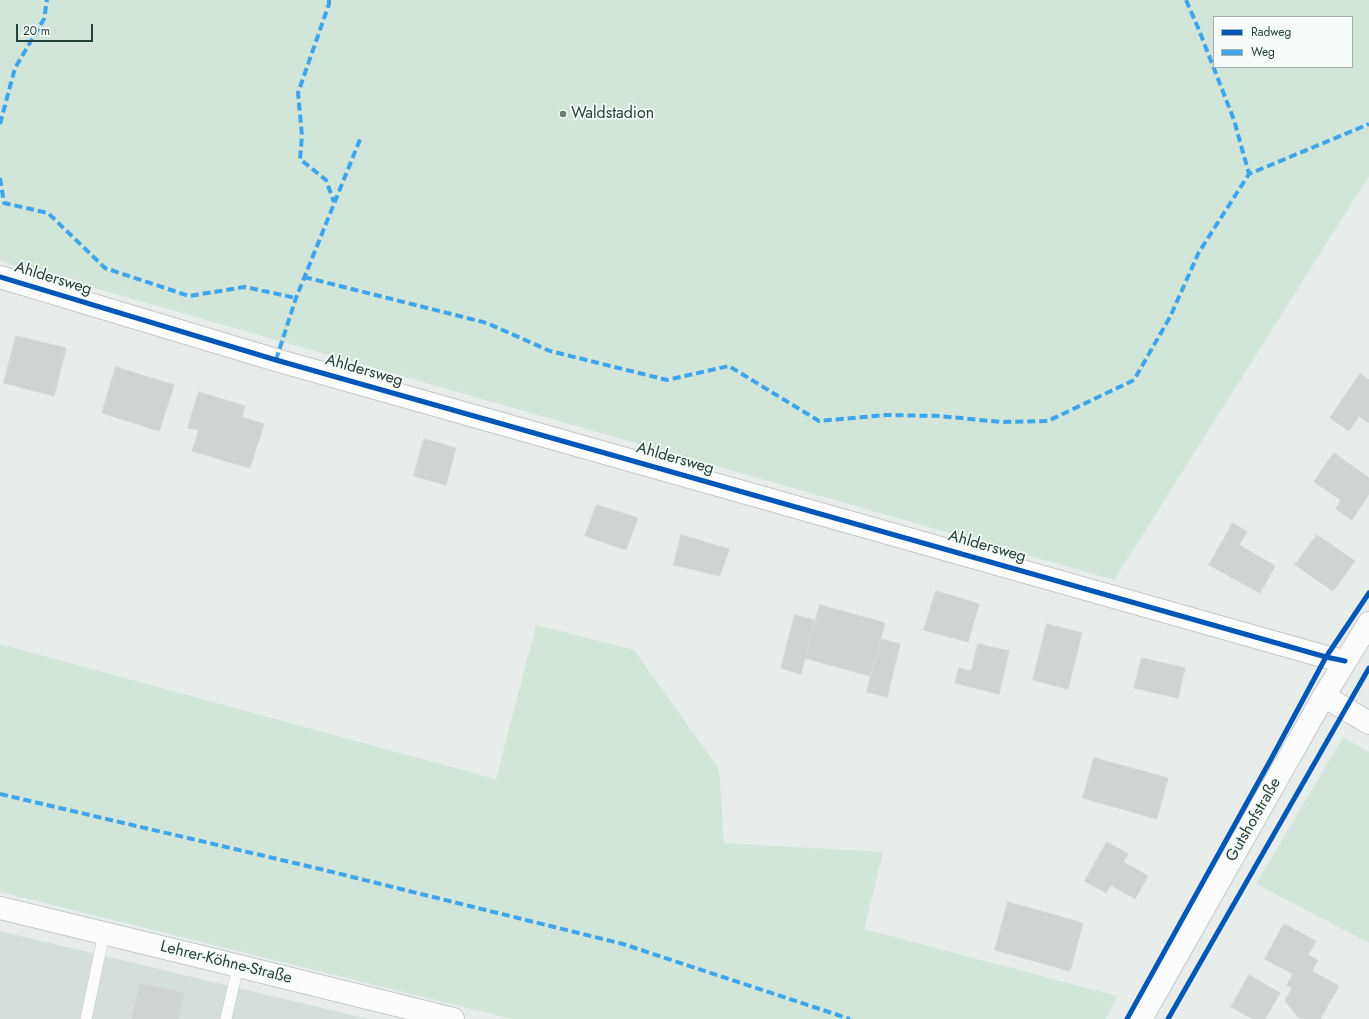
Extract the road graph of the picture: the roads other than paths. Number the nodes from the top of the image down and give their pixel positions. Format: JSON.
{"nodes":[{"id":1,"x":0,"y":277,"type":"edge"},
{"id":2,"x":1369,"y":623,"type":"edge"},
{"id":3,"x":1345,"y":661,"type":"junction"},
{"id":4,"x":1324,"y":696,"type":"junction"},
{"id":5,"x":1369,"y":723,"type":"edge"},
{"id":6,"x":0,"y":908,"type":"edge"},
{"id":7,"x":104,"y":933,"type":"junction"},
{"id":8,"x":238,"y":966,"type":"junction"},
{"id":9,"x":86,"y":1019,"type":"edge"},
{"id":10,"x":226,"y":1019,"type":"edge"},
{"id":11,"x":453,"y":1019,"type":"edge"},
{"id":12,"x":1141,"y":1019,"type":"edge"}],
"edges":[{"from":1,"to":3,"type":"street","name":"Ahldersweg"},
{"from":2,"to":3,"type":"street","name":"Gutshofstraße"},
{"from":3,"to":4,"type":"street","name":"Gutshofstraße"},
{"from":4,"to":5,"type":"street"},
{"from":4,"to":12,"type":"street","name":"Gutshofstraße"},
{"from":6,"to":7,"type":"street","name":"Lehrer-Köhne-Straße"},
{"from":7,"to":8,"type":"street","name":"Lehrer-Köhne-Straße"},
{"from":7,"to":9,"type":"lane"},
{"from":8,"to":10,"type":"lane"},
{"from":8,"to":11,"type":"street","name":"Lehrer-Köhne-Straße"}]}
